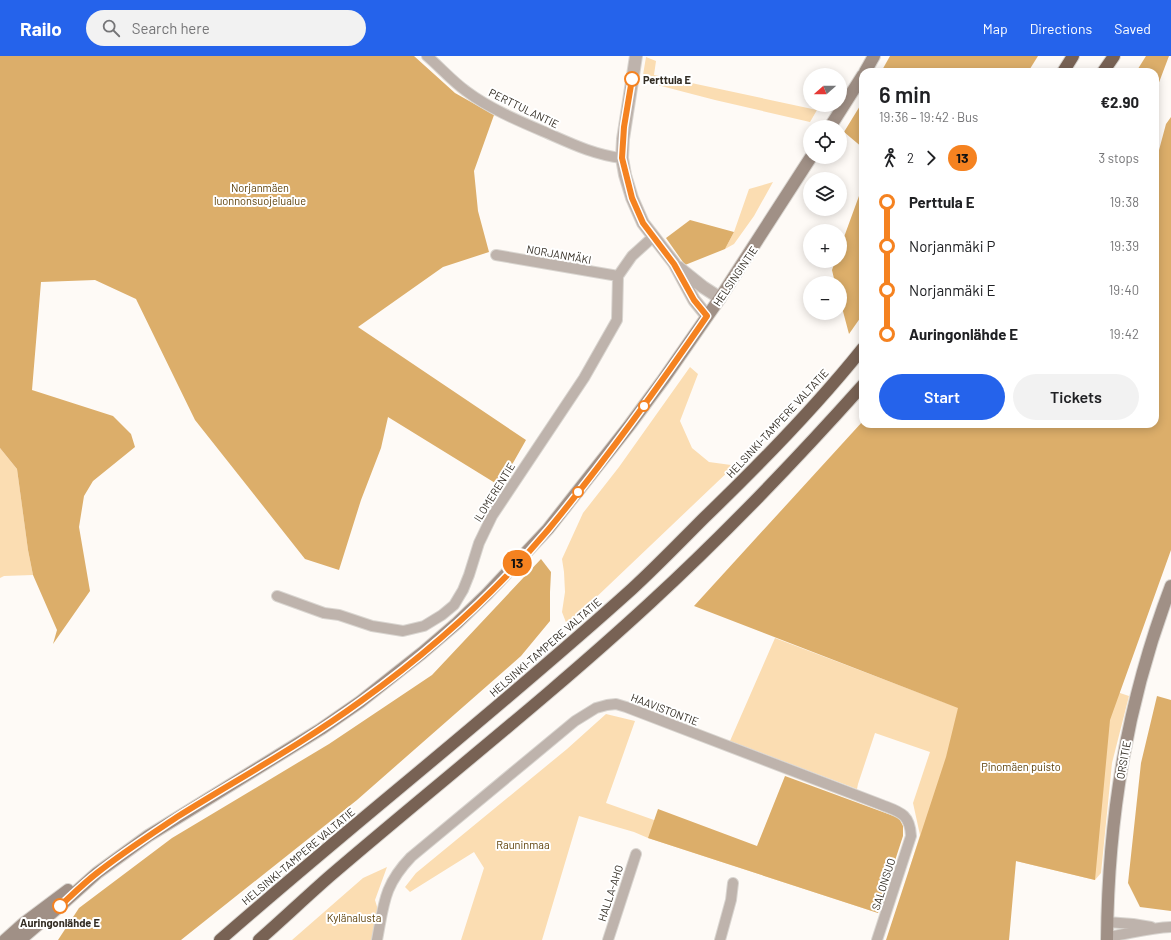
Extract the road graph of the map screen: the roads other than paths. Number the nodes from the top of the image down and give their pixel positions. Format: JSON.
{"nodes":[{"id":1,"x":427,"y":56,"type":"edge"},
{"id":2,"x":636,"y":56,"type":"edge"},
{"id":3,"x":874,"y":56,"type":"edge"},
{"id":4,"x":1073,"y":56,"type":"edge"},
{"id":5,"x":1114,"y":56,"type":"edge"},
{"id":6,"x":867,"y":68,"type":"edge"},
{"id":7,"x":1066,"y":68,"type":"edge"},
{"id":8,"x":1106,"y":68,"type":"edge"},
{"id":9,"x":859,"y":81,"type":"edge"},
{"id":10,"x":834,"y":120,"type":"edge"},
{"id":11,"x":622,"y":158,"type":"junction"},
{"id":12,"x":806,"y":164,"type":"edge"},
{"id":13,"x":653,"y":237,"type":"junction"},
{"id":14,"x":496,"y":255,"type":"dead end"},
{"id":15,"x":674,"y":264,"type":"junction"},
{"id":16,"x":618,"y":276,"type":"junction"},
{"id":17,"x":720,"y":298,"type":"junction"},
{"id":18,"x":707,"y":316,"type":"junction"},
{"id":19,"x":859,"y":353,"type":"edge"},
{"id":20,"x":859,"y":389,"type":"edge"},
{"id":21,"x":1171,"y":586,"type":"edge"},
{"id":22,"x":277,"y":596,"type":"dead end"},
{"id":23,"x":911,"y":836,"type":"joint"},
{"id":24,"x":636,"y":854,"type":"dead end"},
{"id":25,"x":97,"y":873,"type":"junction"},
{"id":26,"x":733,"y":883,"type":"dead end"},
{"id":27,"x":1107,"y":922,"type":"junction"},
{"id":28,"x":1171,"y":927,"type":"edge"},
{"id":29,"x":1155,"y":928,"type":"junction"},
{"id":30,"x":1107,"y":939,"type":"edge"},
{"id":31,"x":5,"y":940,"type":"edge"},
{"id":32,"x":20,"y":940,"type":"edge"},
{"id":33,"x":220,"y":940,"type":"edge"},
{"id":34,"x":259,"y":940,"type":"edge"},
{"id":35,"x":377,"y":940,"type":"edge"},
{"id":36,"x":608,"y":940,"type":"edge"},
{"id":37,"x":720,"y":940,"type":"edge"},
{"id":38,"x":877,"y":940,"type":"edge"}],
"edges":[{"from":1,"to":11,"type":"street","name":"PERTTULANTIE"},
{"from":2,"to":11,"type":"street"},
{"from":3,"to":6,"type":"main road"},
{"from":4,"to":7,"type":"highway"},
{"from":5,"to":8,"type":"highway"},
{"from":9,"to":10,"type":"main road"},
{"from":11,"to":13,"type":"street"},
{"from":12,"to":17,"type":"main road","name":"HELSINGINTIE"},
{"from":13,"to":15,"type":"street"},
{"from":13,"to":16,"type":"street"},
{"from":14,"to":16,"type":"street","name":"NORJANMÄKI"},
{"from":15,"to":17,"type":"street"},
{"from":15,"to":18,"type":"street"},
{"from":16,"to":22,"type":"street","name":"ILOMERENTIE"},
{"from":17,"to":18,"type":"main road","name":"HELSINGINTIE"},
{"from":18,"to":25,"type":"main road","name":"HELSINGINTIE"},
{"from":19,"to":33,"type":"highway","name":"HELSINKI-TAMPERE VALTATIE"},
{"from":20,"to":34,"type":"highway"},
{"from":21,"to":27,"type":"main road","name":"ORSITIE"},
{"from":23,"to":35,"type":"street","name":"HAAVISTONTIE"},
{"from":23,"to":38,"type":"street","name":"SALONSUO"},
{"from":24,"to":36,"type":"street","name":"HALLA-AHO"},
{"from":25,"to":31,"type":"main road","name":"HELSINGINTIE"},
{"from":25,"to":32,"type":"main road","name":"HELSINGINTIE"},
{"from":26,"to":37,"type":"street"},
{"from":27,"to":29,"type":"street"},
{"from":27,"to":30,"type":"main road","name":"ORSITIE"},
{"from":28,"to":29,"type":"street"},
{"from":29,"to":30,"type":"street"}]}
